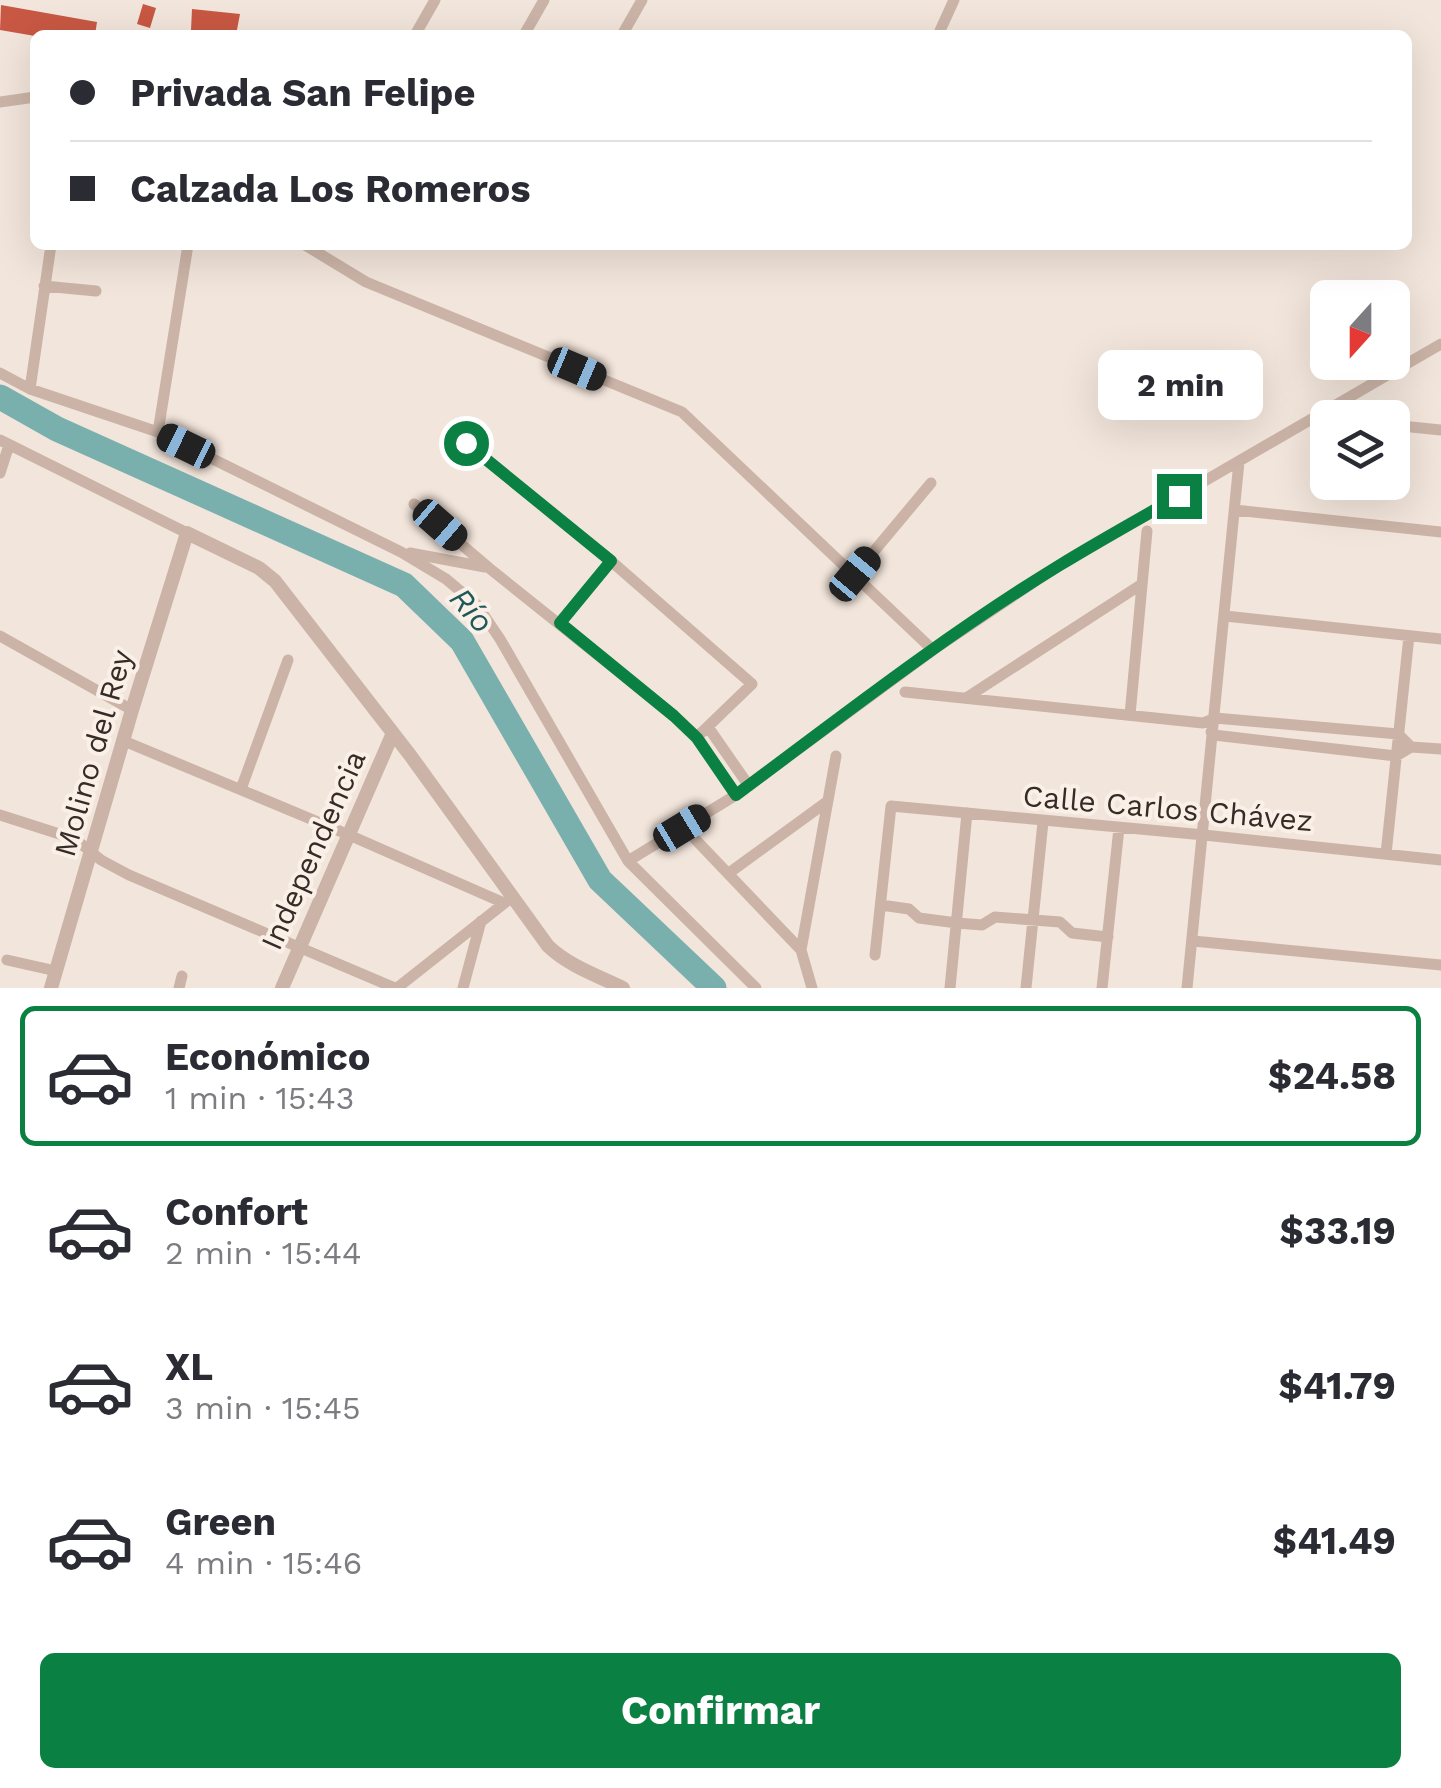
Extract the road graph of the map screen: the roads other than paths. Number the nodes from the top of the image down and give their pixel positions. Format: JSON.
{"nodes":[{"id":1,"x":435,"y":0,"type":"edge"},
{"id":2,"x":544,"y":0,"type":"edge"},
{"id":3,"x":954,"y":0,"type":"edge"},
{"id":4,"x":640,"y":1,"type":"edge"},
{"id":5,"x":418,"y":30,"type":"edge"},
{"id":6,"x":527,"y":30,"type":"edge"},
{"id":7,"x":625,"y":30,"type":"edge"},
{"id":8,"x":940,"y":30,"type":"edge"},
{"id":9,"x":30,"y":98,"type":"edge"},
{"id":10,"x":0,"y":102,"type":"edge"},
{"id":11,"x":50,"y":250,"type":"edge"},
{"id":12,"x":187,"y":250,"type":"edge"},
{"id":13,"x":314,"y":250,"type":"edge"},
{"id":14,"x":44,"y":286,"type":"junction"},
{"id":15,"x":96,"y":291,"type":"dead end"},
{"id":16,"x":1441,"y":344,"type":"edge"},
{"id":17,"x":0,"y":373,"type":"edge"},
{"id":18,"x":30,"y":389,"type":"junction"},
{"id":19,"x":1351,"y":400,"type":"edge"},
{"id":20,"x":1310,"y":424,"type":"edge"},
{"id":21,"x":1410,"y":427,"type":"edge"},
{"id":22,"x":1441,"y":430,"type":"edge"},
{"id":23,"x":158,"y":432,"type":"junction"},
{"id":24,"x":4,"y":442,"type":"edge"},
{"id":25,"x":466,"y":443,"type":"dead end"},
{"id":26,"x":1239,"y":462,"type":"junction"},
{"id":27,"x":0,"y":474,"type":"edge"},
{"id":28,"x":931,"y":483,"type":"dead end"},
{"id":29,"x":414,"y":504,"type":"dead end"},
{"id":30,"x":1235,"y":510,"type":"junction"},
{"id":31,"x":1148,"y":531,"type":"dead end"},
{"id":32,"x":1441,"y":532,"type":"edge"},
{"id":33,"x":187,"y":533,"type":"junction"},
{"id":34,"x":401,"y":552,"type":"junction"},
{"id":35,"x":611,"y":561,"type":"junction"},
{"id":36,"x":489,"y":568,"type":"junction"},
{"id":37,"x":855,"y":574,"type":"junction"},
{"id":38,"x":1142,"y":584,"type":"junction"},
{"id":39,"x":1225,"y":616,"type":"junction"},
{"id":40,"x":560,"y":623,"type":"junction"},
{"id":41,"x":0,"y":636,"type":"edge"},
{"id":42,"x":1409,"y":636,"type":"junction"},
{"id":43,"x":1441,"y":638,"type":"edge"},
{"id":44,"x":933,"y":650,"type":"junction"},
{"id":45,"x":288,"y":660,"type":"dead end"},
{"id":46,"x":905,"y":692,"type":"dead end"},
{"id":47,"x":966,"y":698,"type":"junction"},
{"id":48,"x":132,"y":710,"type":"junction"},
{"id":49,"x":1130,"y":715,"type":"junction"},
{"id":50,"x":1209,"y":720,"type":"junction"},
{"id":51,"x":1276,"y":723,"type":"junction"},
{"id":52,"x":708,"y":727,"type":"junction"},
{"id":53,"x":394,"y":734,"type":"junction"},
{"id":54,"x":1398,"y":734,"type":"junction"},
{"id":55,"x":1214,"y":735,"type":"junction"},
{"id":56,"x":697,"y":738,"type":"junction"},
{"id":57,"x":124,"y":741,"type":"junction"},
{"id":58,"x":1275,"y":742,"type":"junction"},
{"id":59,"x":1410,"y":746,"type":"junction"},
{"id":60,"x":1441,"y":749,"type":"edge"},
{"id":61,"x":836,"y":756,"type":"dead end"},
{"id":62,"x":1396,"y":756,"type":"junction"},
{"id":63,"x":749,"y":786,"type":"junction"},
{"id":64,"x":241,"y":789,"type":"junction"},
{"id":65,"x":736,"y":795,"type":"junction"},
{"id":66,"x":828,"y":801,"type":"junction"},
{"id":67,"x":967,"y":814,"type":"junction"},
{"id":68,"x":0,"y":815,"type":"edge"},
{"id":69,"x":1043,"y":822,"type":"junction"},
{"id":70,"x":1119,"y":828,"type":"junction"},
{"id":71,"x":348,"y":835,"type":"junction"},
{"id":72,"x":1204,"y":835,"type":"junction"},
{"id":73,"x":694,"y":838,"type":"dead end"},
{"id":74,"x":92,"y":853,"type":"junction"},
{"id":75,"x":1386,"y":854,"type":"junction"},
{"id":76,"x":1441,"y":860,"type":"edge"},
{"id":77,"x":628,"y":861,"type":"junction"},
{"id":78,"x":729,"y":873,"type":"junction"},
{"id":79,"x":508,"y":900,"type":"junction"},
{"id":80,"x":881,"y":905,"type":"junction"},
{"id":81,"x":1032,"y":919,"type":"junction"},
{"id":82,"x":481,"y":921,"type":"junction"},
{"id":83,"x":957,"y":923,"type":"junction"},
{"id":84,"x":1108,"y":938,"type":"junction"},
{"id":85,"x":1192,"y":941,"type":"junction"},
{"id":86,"x":300,"y":948,"type":"junction"},
{"id":87,"x":802,"y":950,"type":"junction"},
{"id":88,"x":876,"y":955,"type":"dead end"},
{"id":89,"x":7,"y":960,"type":"dead end"},
{"id":90,"x":1441,"y":965,"type":"edge"},
{"id":91,"x":56,"y":971,"type":"junction"},
{"id":92,"x":592,"y":981,"type":"edge"},
{"id":93,"x":52,"y":988,"type":"edge"},
{"id":94,"x":282,"y":988,"type":"edge"},
{"id":95,"x":396,"y":988,"type":"edge"},
{"id":96,"x":463,"y":988,"type":"edge"},
{"id":97,"x":622,"y":988,"type":"edge"},
{"id":98,"x":756,"y":988,"type":"edge"},
{"id":99,"x":812,"y":988,"type":"edge"},
{"id":100,"x":950,"y":988,"type":"edge"},
{"id":101,"x":1026,"y":988,"type":"edge"},
{"id":102,"x":1102,"y":988,"type":"edge"},
{"id":103,"x":1187,"y":988,"type":"edge"}],
"edges":[{"from":1,"to":5,"type":"street"},
{"from":2,"to":6,"type":"street"},
{"from":3,"to":8,"type":"street"},
{"from":4,"to":7,"type":"street"},
{"from":9,"to":10,"type":"street"},
{"from":11,"to":14,"type":"street"},
{"from":12,"to":23,"type":"street"},
{"from":13,"to":37,"type":"street"},
{"from":14,"to":15,"type":"street"},
{"from":14,"to":18,"type":"street"},
{"from":16,"to":19,"type":"street"},
{"from":17,"to":18,"type":"street"},
{"from":18,"to":23,"type":"street"},
{"from":20,"to":26,"type":"street"},
{"from":21,"to":22,"type":"street"},
{"from":23,"to":34,"type":"street"},
{"from":24,"to":27,"type":"street"},
{"from":24,"to":33,"type":"street"},
{"from":25,"to":35,"type":"street"},
{"from":26,"to":30,"type":"street"},
{"from":26,"to":44,"type":"street"},
{"from":28,"to":37,"type":"street"},
{"from":29,"to":36,"type":"street"},
{"from":30,"to":32,"type":"street"},
{"from":30,"to":39,"type":"street"},
{"from":31,"to":38,"type":"street"},
{"from":33,"to":48,"type":"street","name":"Molino del Rey"},
{"from":33,"to":53,"type":"street"},
{"from":34,"to":36,"type":"street"},
{"from":34,"to":77,"type":"street"},
{"from":35,"to":40,"type":"street"},
{"from":35,"to":52,"type":"street"},
{"from":36,"to":40,"type":"street"},
{"from":37,"to":44,"type":"street"},
{"from":38,"to":47,"type":"street"},
{"from":38,"to":49,"type":"street"},
{"from":39,"to":42,"type":"street"},
{"from":39,"to":50,"type":"street"},
{"from":40,"to":56,"type":"street"},
{"from":41,"to":48,"type":"street"},
{"from":42,"to":43,"type":"street"},
{"from":42,"to":54,"type":"street"},
{"from":44,"to":63,"type":"street"},
{"from":45,"to":64,"type":"street"},
{"from":46,"to":47,"type":"street"},
{"from":47,"to":49,"type":"street"},
{"from":48,"to":57,"type":"street","name":"Molino del Rey"},
{"from":49,"to":50,"type":"street"},
{"from":50,"to":51,"type":"street"},
{"from":50,"to":55,"type":"street"},
{"from":51,"to":54,"type":"street"},
{"from":51,"to":58,"type":"street"},
{"from":52,"to":56,"type":"street"},
{"from":52,"to":63,"type":"street"},
{"from":53,"to":71,"type":"street","name":"Independencia"},
{"from":53,"to":79,"type":"street"},
{"from":54,"to":59,"type":"street"},
{"from":54,"to":62,"type":"street"},
{"from":55,"to":58,"type":"street"},
{"from":55,"to":72,"type":"street"},
{"from":56,"to":65,"type":"street"},
{"from":57,"to":64,"type":"street"},
{"from":57,"to":74,"type":"street","name":"Molino del Rey"},
{"from":58,"to":62,"type":"street"},
{"from":59,"to":60,"type":"street"},
{"from":59,"to":62,"type":"street"},
{"from":61,"to":66,"type":"street"},
{"from":62,"to":75,"type":"street"},
{"from":63,"to":65,"type":"street"},
{"from":64,"to":71,"type":"street"},
{"from":65,"to":77,"type":"street"},
{"from":66,"to":78,"type":"street"},
{"from":66,"to":87,"type":"street"},
{"from":67,"to":69,"type":"street","name":"Calle Carlos Chávez"},
{"from":67,"to":80,"type":"street","name":"Calle Carlos Chávez"},
{"from":67,"to":83,"type":"street"},
{"from":68,"to":74,"type":"street"},
{"from":69,"to":70,"type":"street","name":"Calle Carlos Chávez"},
{"from":69,"to":81,"type":"street"},
{"from":70,"to":72,"type":"street","name":"Calle Carlos Chávez"},
{"from":70,"to":84,"type":"street"},
{"from":71,"to":79,"type":"street"},
{"from":71,"to":86,"type":"street","name":"Independencia"},
{"from":72,"to":75,"type":"street","name":"Calle Carlos Chávez"},
{"from":72,"to":85,"type":"street"},
{"from":73,"to":78,"type":"street"},
{"from":74,"to":86,"type":"street"},
{"from":74,"to":91,"type":"street","name":"Molino del Rey"},
{"from":75,"to":76,"type":"street","name":"Calle Carlos Chávez"},
{"from":77,"to":98,"type":"street"},
{"from":78,"to":87,"type":"street"},
{"from":79,"to":82,"type":"street"},
{"from":79,"to":92,"type":"street"},
{"from":80,"to":83,"type":"street"},
{"from":80,"to":88,"type":"street"},
{"from":81,"to":83,"type":"street"},
{"from":81,"to":84,"type":"street"},
{"from":81,"to":101,"type":"street"},
{"from":82,"to":95,"type":"street"},
{"from":82,"to":96,"type":"street"},
{"from":83,"to":100,"type":"street"},
{"from":84,"to":102,"type":"street"},
{"from":85,"to":90,"type":"street"},
{"from":85,"to":103,"type":"street"},
{"from":86,"to":94,"type":"street","name":"Independencia"},
{"from":86,"to":95,"type":"street"},
{"from":87,"to":99,"type":"street"},
{"from":89,"to":91,"type":"street"},
{"from":91,"to":93,"type":"street","name":"Molino del Rey"},
{"from":92,"to":97,"type":"street"}]}
